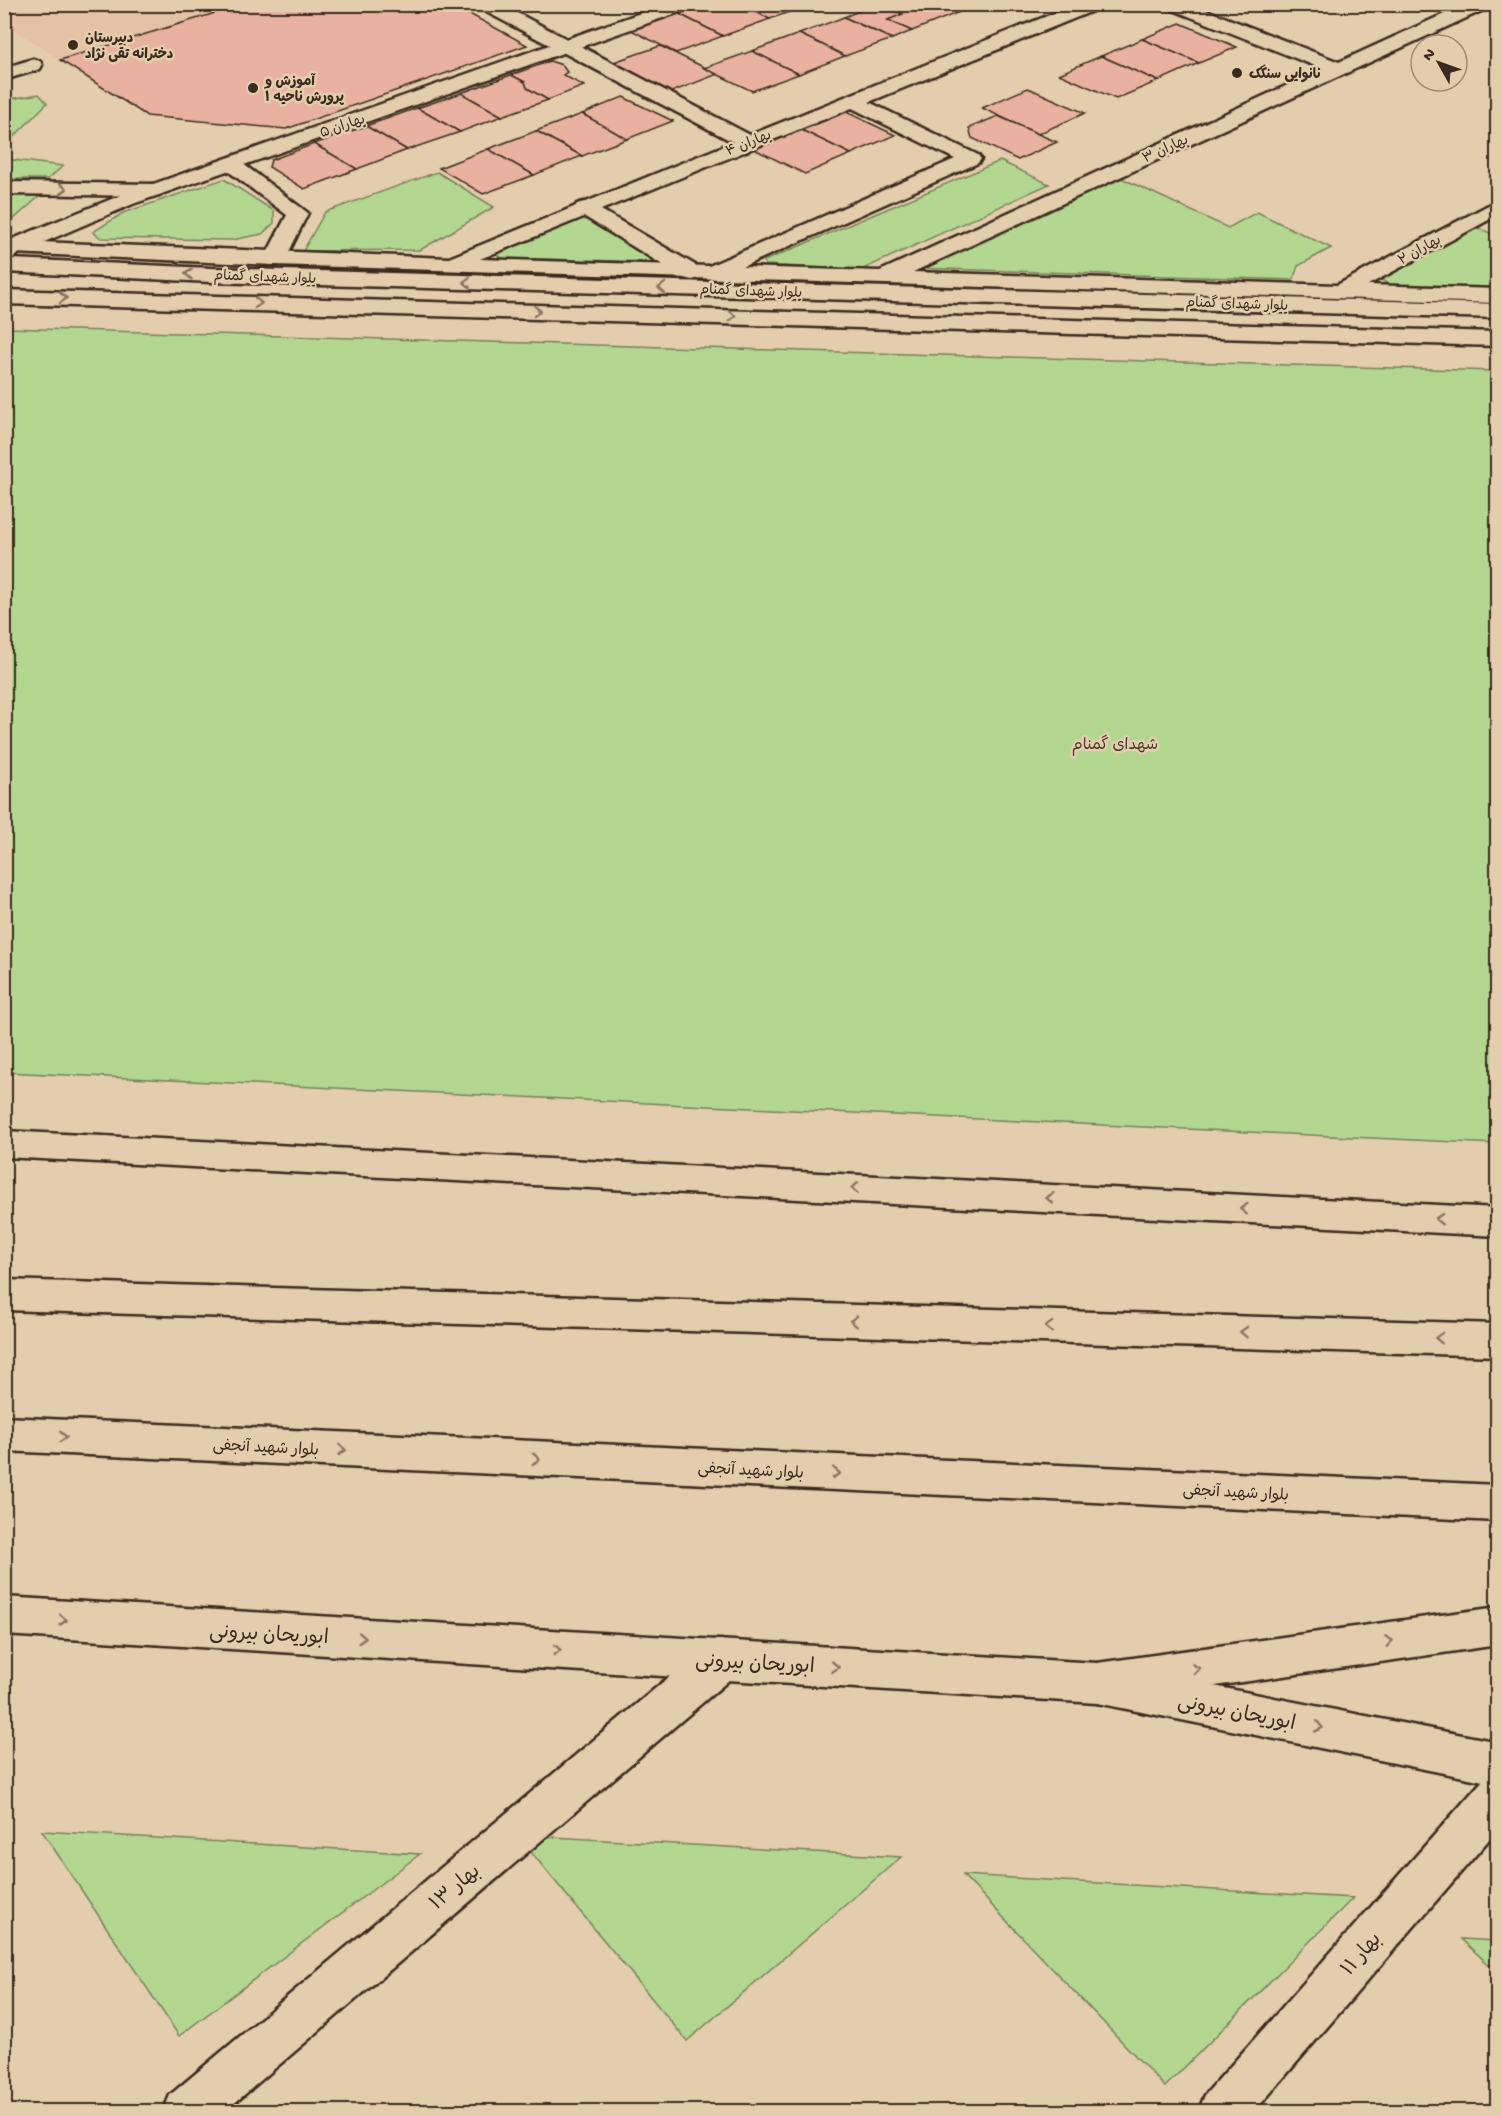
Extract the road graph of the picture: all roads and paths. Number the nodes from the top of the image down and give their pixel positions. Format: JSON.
{"nodes":[{"id":1,"x":485,"y":4,"type":"edge"},
{"id":2,"x":685,"y":4,"type":"edge"},
{"id":3,"x":1094,"y":4,"type":"edge"},
{"id":4,"x":1174,"y":4,"type":"edge"},
{"id":5,"x":1482,"y":4,"type":"edge"},
{"id":6,"x":565,"y":46,"type":"junction"},
{"id":7,"x":33,"y":65,"type":"dead end"},
{"id":8,"x":1339,"y":69,"type":"junction"},
{"id":9,"x":4,"y":74,"type":"edge"},
{"id":10,"x":852,"y":101,"type":"junction"},
{"id":11,"x":748,"y":142,"type":"junction"},
{"id":12,"x":231,"y":164,"type":"junction"},
{"id":13,"x":4,"y":188,"type":"edge"},
{"id":14,"x":155,"y":190,"type":"junction"},
{"id":15,"x":1497,"y":206,"type":"edge"},
{"id":16,"x":584,"y":208,"type":"junction"},
{"id":17,"x":7,"y":256,"type":"edge"},
{"id":18,"x":275,"y":259,"type":"junction"},
{"id":19,"x":449,"y":263,"type":"junction"},
{"id":20,"x":700,"y":273,"type":"junction"},
{"id":21,"x":880,"y":279,"type":"junction"},
{"id":22,"x":403,"y":280,"type":"junction"},
{"id":23,"x":1340,"y":292,"type":"junction"},
{"id":24,"x":849,"y":293,"type":"junction"},
{"id":25,"x":1497,"y":296,"type":"edge"},
{"id":26,"x":4,"y":297,"type":"edge"},
{"id":27,"x":1497,"y":311,"type":"edge"},
{"id":28,"x":1497,"y":339,"type":"edge"},
{"id":29,"x":4,"y":1144,"type":"edge"},
{"id":30,"x":1497,"y":1222,"type":"edge"},
{"id":31,"x":4,"y":1295,"type":"edge"},
{"id":32,"x":1497,"y":1340,"type":"edge"},
{"id":33,"x":4,"y":1434,"type":"edge"},
{"id":34,"x":1497,"y":1503,"type":"edge"},
{"id":35,"x":4,"y":1616,"type":"edge"},
{"id":36,"x":1497,"y":1626,"type":"edge"},
{"id":37,"x":721,"y":1660,"type":"junction"},
{"id":38,"x":1097,"y":1683,"type":"junction"},
{"id":39,"x":1497,"y":1763,"type":"edge"},
{"id":40,"x":1497,"y":1794,"type":"edge"},
{"id":41,"x":187,"y":2112,"type":"edge"},
{"id":42,"x":1221,"y":2112,"type":"edge"}],
"edges":[{"from":1,"to":6,"type":"street"},
{"from":2,"to":6,"type":"street","name":"بهاران ۵"},
{"from":3,"to":10,"type":"street","name":"بهاران ۴"},
{"from":4,"to":8,"type":"street"},
{"from":5,"to":8,"type":"street","name":"بهاران ۳"},
{"from":6,"to":11,"type":"street"},
{"from":6,"to":12,"type":"street","name":"بهاران ۵"},
{"from":7,"to":9,"type":"street"},
{"from":8,"to":21,"type":"street","name":"بهاران ۳"},
{"from":10,"to":11,"type":"street","name":"بهاران ۴"},
{"from":10,"to":20,"type":"street"},
{"from":11,"to":16,"type":"street","name":"بهاران ۴"},
{"from":12,"to":14,"type":"street","name":"بهاران ۵"},
{"from":12,"to":18,"type":"street"},
{"from":13,"to":14,"type":"street","one_way":true},
{"from":14,"to":17,"type":"street","name":"بهاران ۵"},
{"from":15,"to":23,"type":"street","name":"بهاران ۲"},
{"from":16,"to":19,"type":"street","name":"بهاران ۴"},
{"from":16,"to":20,"type":"street"},
{"from":17,"to":18,"type":"street"},
{"from":22,"to":17,"type":"street","name":"بلوار شهدای گمنام","one_way":true},
{"from":18,"to":19,"type":"street"},
{"from":19,"to":20,"type":"street"},
{"from":19,"to":22,"type":"street","name":"بهاران ۴"},
{"from":20,"to":21,"type":"street"},
{"from":21,"to":23,"type":"street"},
{"from":21,"to":24,"type":"street","name":"بهاران ۳"},
{"from":24,"to":22,"type":"street","name":"بلوار شهدای گمنام","one_way":true},
{"from":23,"to":25,"type":"street"},
{"from":24,"to":27,"type":"street","name":"بلوار شهدای گمنام"},
{"from":26,"to":28,"type":"street","name":"بلوار شهدای گمنام","one_way":true},
{"from":30,"to":29,"type":"street","one_way":true},
{"from":32,"to":31,"type":"street","one_way":true},
{"from":33,"to":34,"type":"street","name":"بلوار شهید آنجفی","one_way":true},
{"from":35,"to":37,"type":"street","name":"ابوریحان بیرونی","one_way":true},
{"from":38,"to":36,"type":"street","one_way":true},
{"from":37,"to":38,"type":"street","name":"ابوریحان بیرونی","one_way":true},
{"from":37,"to":41,"type":"street","name":"بهار ۱۳"},
{"from":38,"to":39,"type":"street","name":"ابوریحان بیرونی","one_way":true},
{"from":40,"to":42,"type":"street","name":"بهار ۱۱"}]}
